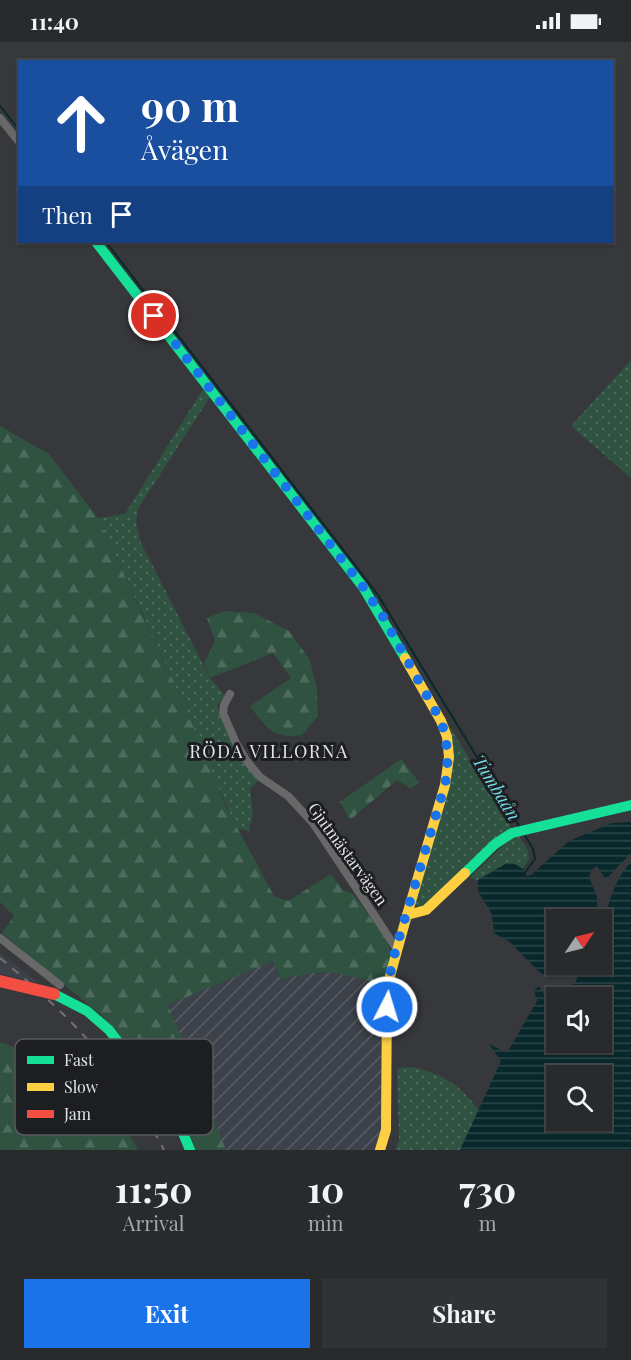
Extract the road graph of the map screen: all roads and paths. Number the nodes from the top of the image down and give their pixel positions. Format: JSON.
{"nodes":[{"id":1,"x":0,"y":118,"type":"edge"},
{"id":2,"x":18,"y":140,"type":"edge"},
{"id":3,"x":97,"y":243,"type":"edge"},
{"id":4,"x":230,"y":694,"type":"dead end"},
{"id":5,"x":631,"y":805,"type":"edge"},
{"id":6,"x":407,"y":915,"type":"junction"},
{"id":7,"x":0,"y":938,"type":"edge"},
{"id":8,"x":396,"y":948,"type":"junction"},
{"id":9,"x":0,"y":981,"type":"edge"},
{"id":10,"x":57,"y":990,"type":"junction"},
{"id":11,"x":116,"y":1039,"type":"edge"},
{"id":12,"x":184,"y":1135,"type":"edge"},
{"id":13,"x":190,"y":1150,"type":"edge"},
{"id":14,"x":380,"y":1150,"type":"edge"}],
"edges":[{"from":1,"to":2,"type":"street"},
{"from":3,"to":6,"type":"street"},
{"from":4,"to":8,"type":"street","name":"Gjutmästarvägen"},
{"from":5,"to":6,"type":"street"},
{"from":6,"to":8,"type":"street"},
{"from":7,"to":10,"type":"street"},
{"from":8,"to":14,"type":"street"},
{"from":9,"to":10,"type":"street","bridge":true},
{"from":10,"to":11,"type":"street"},
{"from":12,"to":13,"type":"street"}]}
